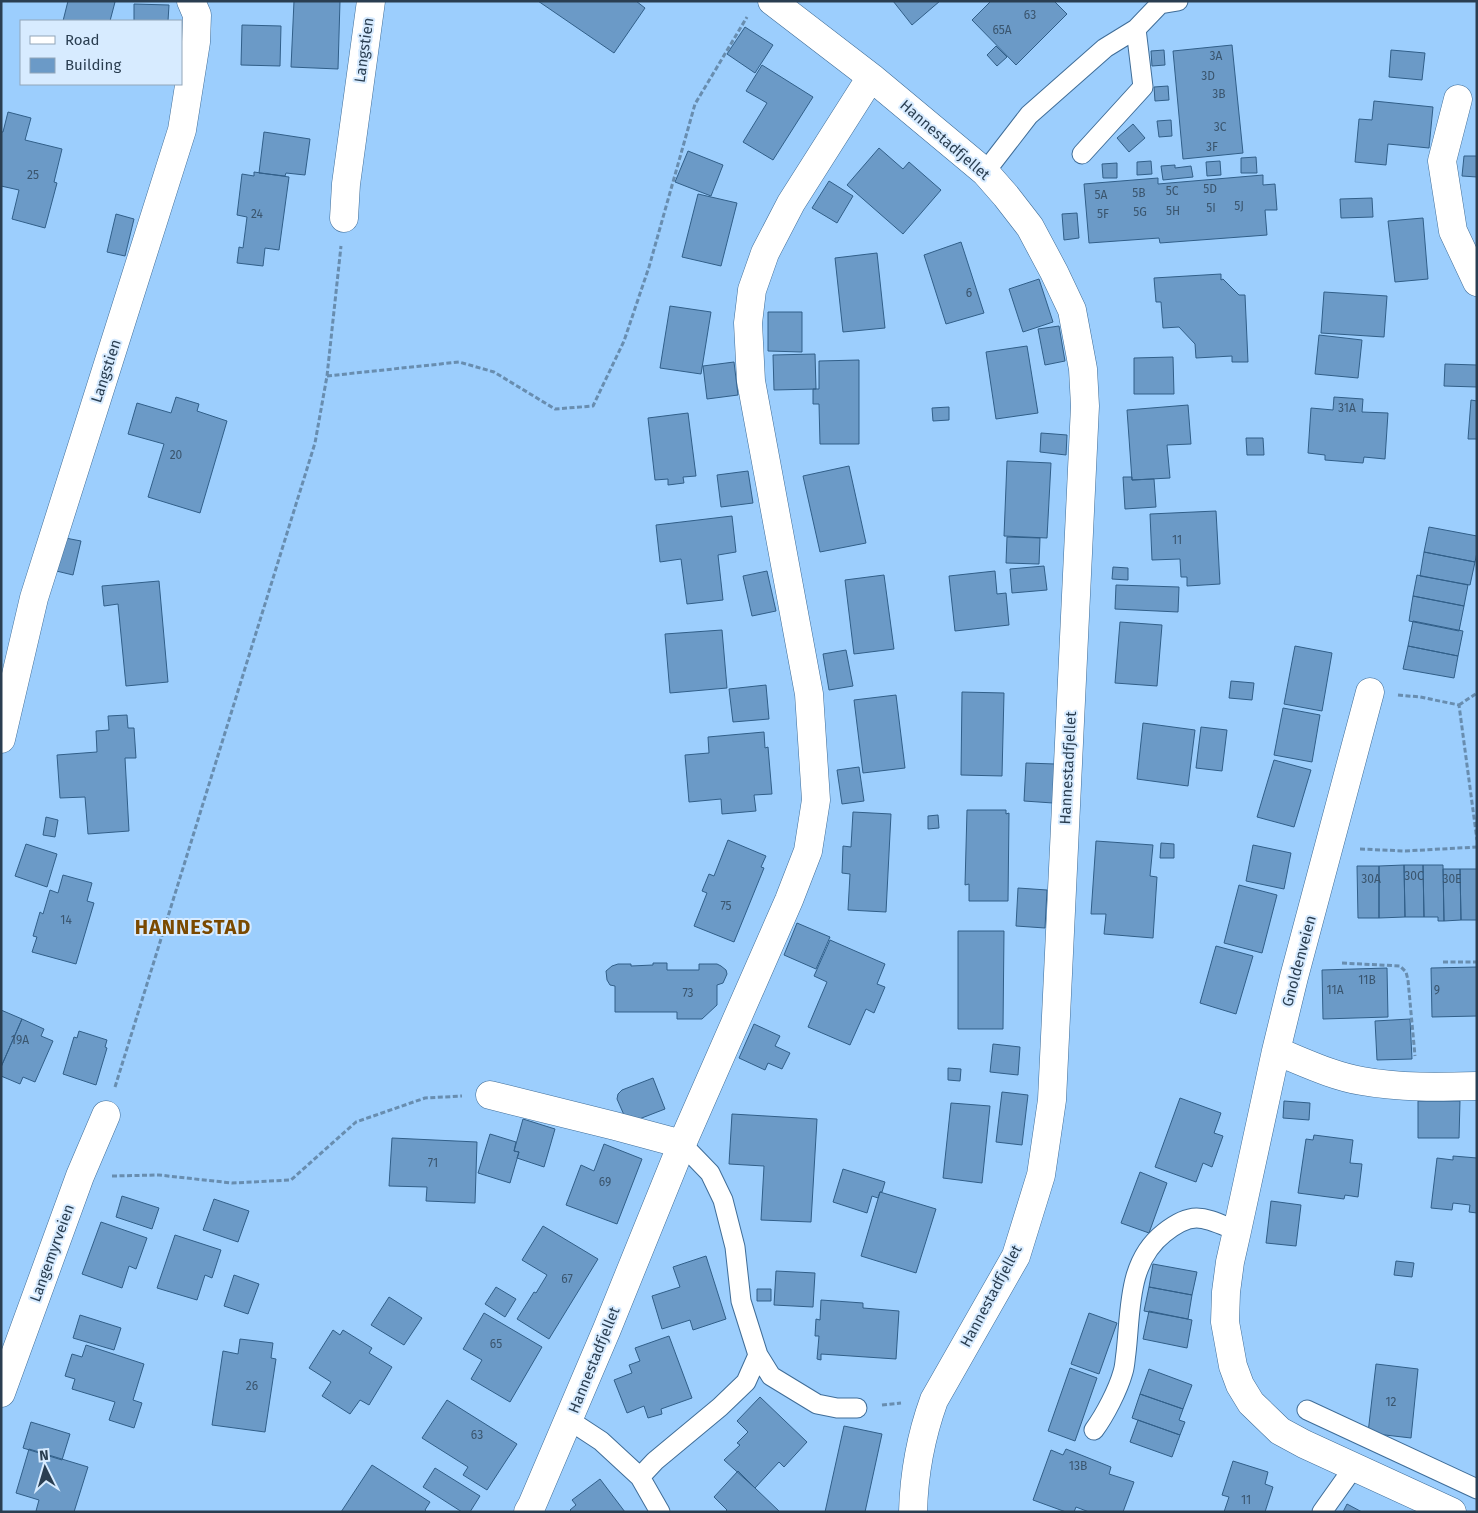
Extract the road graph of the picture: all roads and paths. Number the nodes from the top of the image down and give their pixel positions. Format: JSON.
{"nodes":[{"id":1,"x":192,"y":1,"type":"edge"},
{"id":2,"x":371,"y":1,"type":"edge"},
{"id":3,"x":772,"y":1,"type":"edge"},
{"id":4,"x":1178,"y":1,"type":"edge"},
{"id":5,"x":748,"y":16,"type":"dead end"},
{"id":6,"x":1136,"y":29,"type":"junction"},
{"id":7,"x":870,"y":77,"type":"junction"},
{"id":8,"x":1458,"y":99,"type":"dead end"},
{"id":9,"x":1082,"y":154,"type":"dead end"},
{"id":10,"x":985,"y":172,"type":"junction"},
{"id":11,"x":344,"y":218,"type":"joint"},
{"id":12,"x":1477,"y":282,"type":"edge"},
{"id":13,"x":327,"y":376,"type":"junction"},
{"id":14,"x":1370,"y":692,"type":"joint"},
{"id":15,"x":1477,"y":693,"type":"edge"},
{"id":16,"x":1459,"y":705,"type":"junction"},
{"id":17,"x":1,"y":739,"type":"edge"},
{"id":18,"x":1477,"y":840,"type":"edge"},
{"id":19,"x":1477,"y":847,"type":"edge"},
{"id":20,"x":1329,"y":848,"type":"junction"},
{"id":21,"x":1443,"y":962,"type":"dead end"},
{"id":22,"x":1477,"y":962,"type":"edge"},
{"id":23,"x":1342,"y":963,"type":"dead end"},
{"id":24,"x":1276,"y":1051,"type":"junction"},
{"id":25,"x":1417,"y":1086,"type":"junction"},
{"id":26,"x":1477,"y":1086,"type":"edge"},
{"id":27,"x":490,"y":1095,"type":"joint"},
{"id":28,"x":106,"y":1115,"type":"joint"},
{"id":29,"x":682,"y":1144,"type":"junction"},
{"id":30,"x":80,"y":1176,"type":"junction"},
{"id":31,"x":1237,"y":1231,"type":"junction"},
{"id":32,"x":758,"y":1354,"type":"junction"},
{"id":33,"x":1,"y":1393,"type":"edge"},
{"id":34,"x":934,"y":1400,"type":"junction"},
{"id":35,"x":857,"y":1408,"type":"joint"},
{"id":36,"x":1307,"y":1410,"type":"dead end"},
{"id":37,"x":569,"y":1420,"type":"junction"},
{"id":38,"x":1094,"y":1430,"type":"dead end"},
{"id":39,"x":1354,"y":1467,"type":"junction"},
{"id":40,"x":640,"y":1477,"type":"junction"},
{"id":41,"x":1477,"y":1489,"type":"edge"},
{"id":42,"x":528,"y":1512,"type":"edge"},
{"id":43,"x":660,"y":1512,"type":"edge"},
{"id":44,"x":913,"y":1512,"type":"edge"},
{"id":45,"x":1322,"y":1512,"type":"edge"},
{"id":46,"x":1452,"y":1512,"type":"edge"}],
"edges":[{"from":1,"to":17,"type":"street","name":"Langstien"},
{"from":2,"to":11,"type":"street","name":"Langstien"},
{"from":3,"to":7,"type":"street","name":"Hannestadfjellet"},
{"from":4,"to":6,"type":"lane"},
{"from":5,"to":13,"type":"path"},
{"from":6,"to":9,"type":"lane"},
{"from":6,"to":10,"type":"lane"},
{"from":7,"to":10,"type":"street","name":"Hannestadfjellet"},
{"from":7,"to":29,"type":"street","name":"Hannestadfjellet"},
{"from":8,"to":12,"type":"street"},
{"from":10,"to":34,"type":"street","name":"Hannestadfjellet"},
{"from":11,"to":13,"type":"path"},
{"from":13,"to":28,"type":"path"},
{"from":14,"to":16,"type":"path"},
{"from":14,"to":20,"type":"street","name":"Gnoldenveien"},
{"from":15,"to":16,"type":"path"},
{"from":16,"to":18,"type":"path"},
{"from":19,"to":20,"type":"path"},
{"from":20,"to":24,"type":"street","name":"Gnoldenveien"},
{"from":21,"to":22,"type":"path"},
{"from":23,"to":25,"type":"path"},
{"from":24,"to":25,"type":"street"},
{"from":24,"to":31,"type":"street","name":"Gnoldenveien"},
{"from":25,"to":26,"type":"street"},
{"from":27,"to":29,"type":"street"},
{"from":27,"to":30,"type":"path"},
{"from":28,"to":30,"type":"street","name":"Langemyrveien"},
{"from":29,"to":32,"type":"lane"},
{"from":29,"to":37,"type":"street","name":"Hannestadfjellet"},
{"from":30,"to":33,"type":"street","name":"Langemyrveien"},
{"from":31,"to":38,"type":"lane"},
{"from":31,"to":39,"type":"street","name":"Gnoldenveien"},
{"from":32,"to":35,"type":"lane"},
{"from":32,"to":40,"type":"lane"},
{"from":34,"to":35,"type":"path"},
{"from":34,"to":44,"type":"street","name":"Hannestadfjellet"},
{"from":36,"to":41,"type":"lane"},
{"from":37,"to":40,"type":"lane"},
{"from":37,"to":42,"type":"street","name":"Hannestadfjellet"},
{"from":39,"to":45,"type":"lane"},
{"from":39,"to":46,"type":"street","name":"Gnoldenveien"},
{"from":40,"to":43,"type":"lane"}]}
